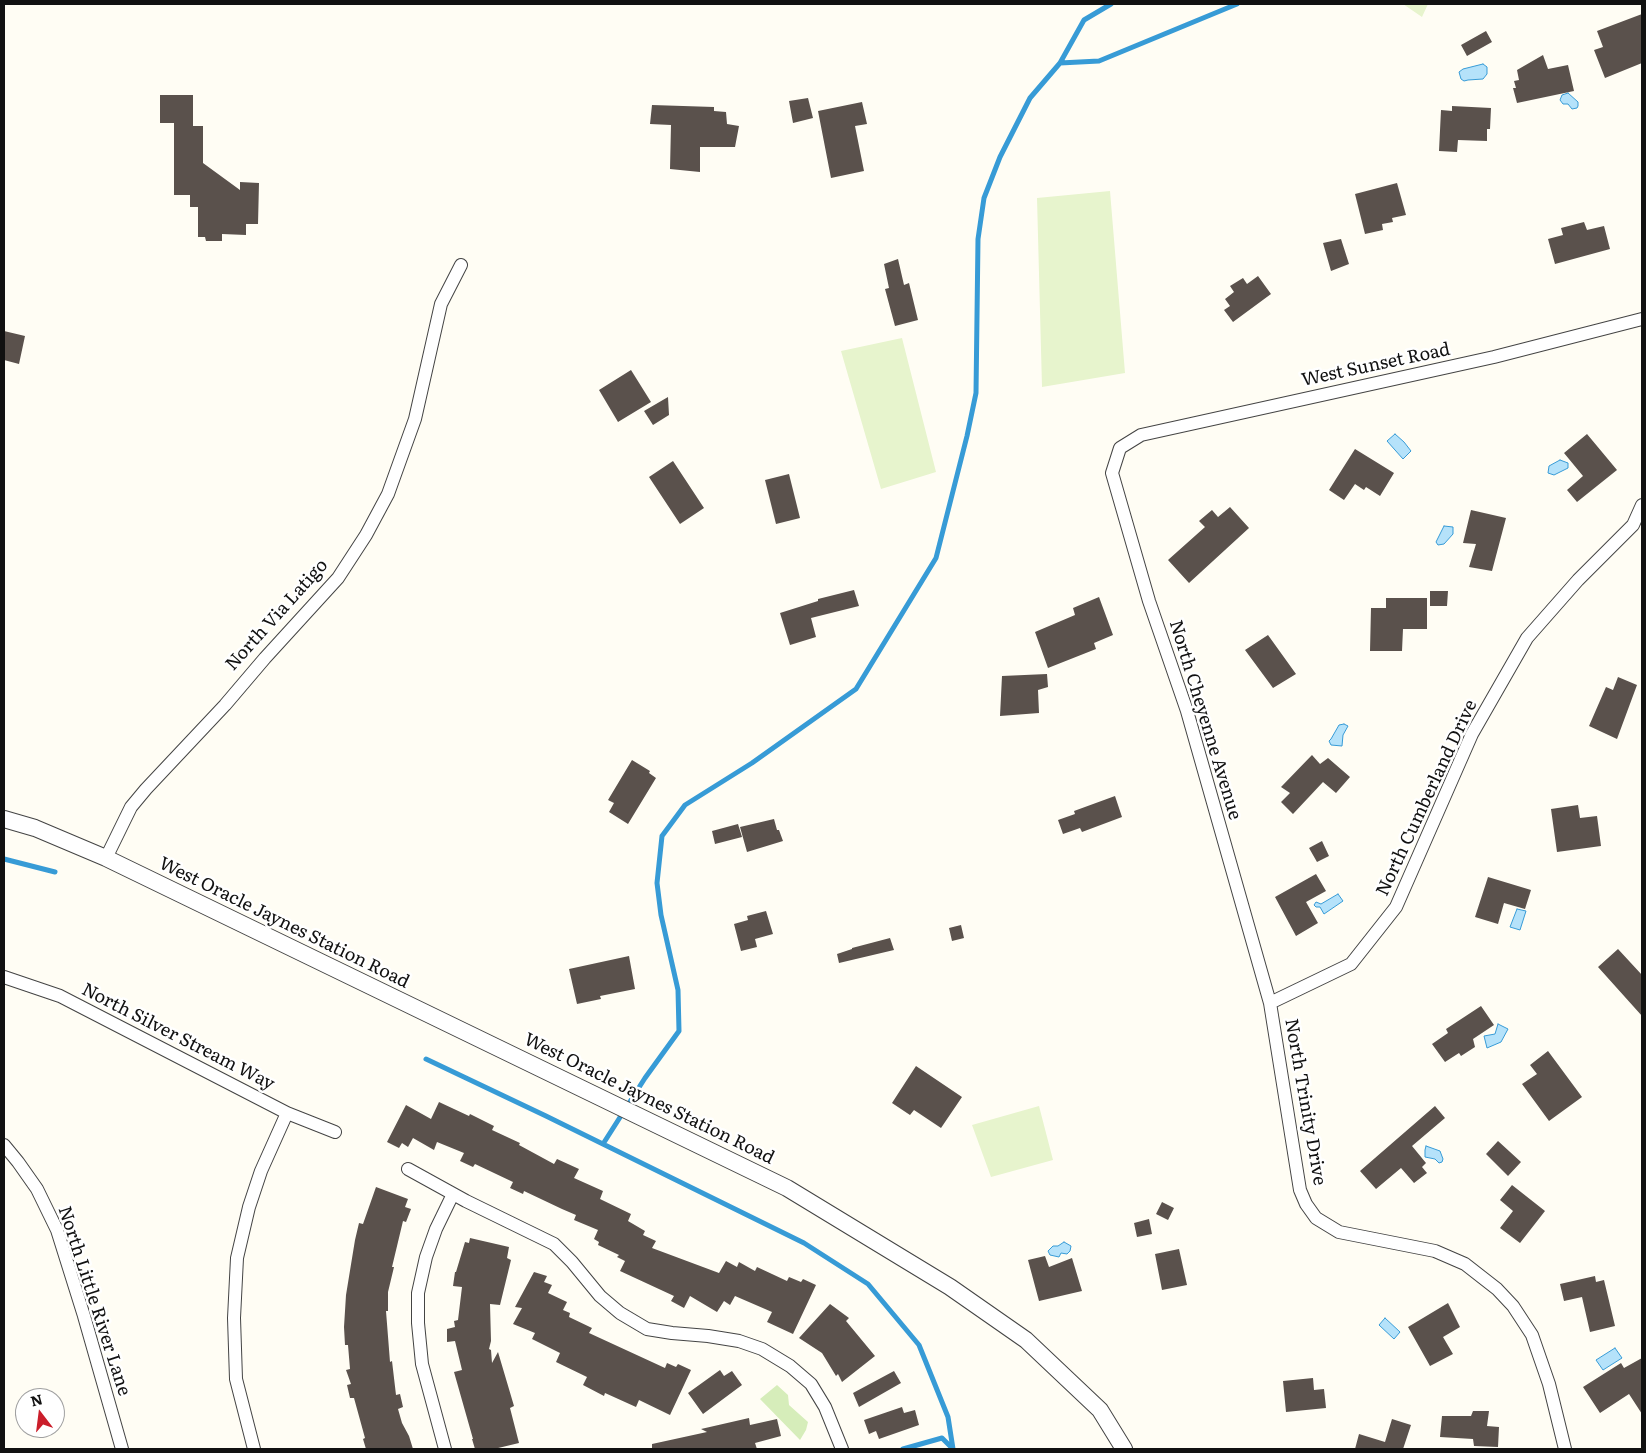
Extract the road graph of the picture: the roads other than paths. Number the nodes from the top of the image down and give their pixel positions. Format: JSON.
{"nodes":[{"id":1,"x":461,"y":265,"type":"dead end"},
{"id":2,"x":1642,"y":319,"type":"edge"},
{"id":3,"x":1120,"y":448,"type":"joint"},
{"id":4,"x":1642,"y":505,"type":"edge"},
{"id":5,"x":4,"y":819,"type":"edge"},
{"id":6,"x":106,"y":858,"type":"junction"},
{"id":7,"x":4,"y":977,"type":"edge"},
{"id":8,"x":1270,"y":1003,"type":"junction"},
{"id":9,"x":287,"y":1113,"type":"junction"},
{"id":10,"x":334,"y":1132,"type":"dead end"},
{"id":11,"x":4,"y":1145,"type":"edge"},
{"id":12,"x":408,"y":1168,"type":"dead end"},
{"id":13,"x":453,"y":1194,"type":"junction"},
{"id":14,"x":122,"y":1449,"type":"edge"},
{"id":15,"x":254,"y":1449,"type":"edge"},
{"id":16,"x":445,"y":1449,"type":"edge"},
{"id":17,"x":842,"y":1449,"type":"edge"},
{"id":18,"x":1124,"y":1449,"type":"edge"},
{"id":19,"x":1565,"y":1449,"type":"edge"}],
"edges":[{"from":1,"to":6,"type":"street","name":"North Via Latigo"},
{"from":2,"to":3,"type":"street","name":"West Sunset Road"},
{"from":3,"to":8,"type":"street","name":"North Cheyenne Avenue"},
{"from":4,"to":8,"type":"street","name":"North Cumberland Drive"},
{"from":5,"to":6,"type":"street"},
{"from":6,"to":18,"type":"street","name":"West Oracle Jaynes Station Road"},
{"from":7,"to":9,"type":"street","name":"North Silver Stream Way"},
{"from":8,"to":19,"type":"street","name":"North Trinity Drive"},
{"from":9,"to":10,"type":"street","name":"North Silver Stream Way"},
{"from":9,"to":15,"type":"street"},
{"from":11,"to":14,"type":"street","name":"North Little River Lane"},
{"from":12,"to":13,"type":"street"},
{"from":13,"to":16,"type":"street"},
{"from":13,"to":17,"type":"street"}]}
